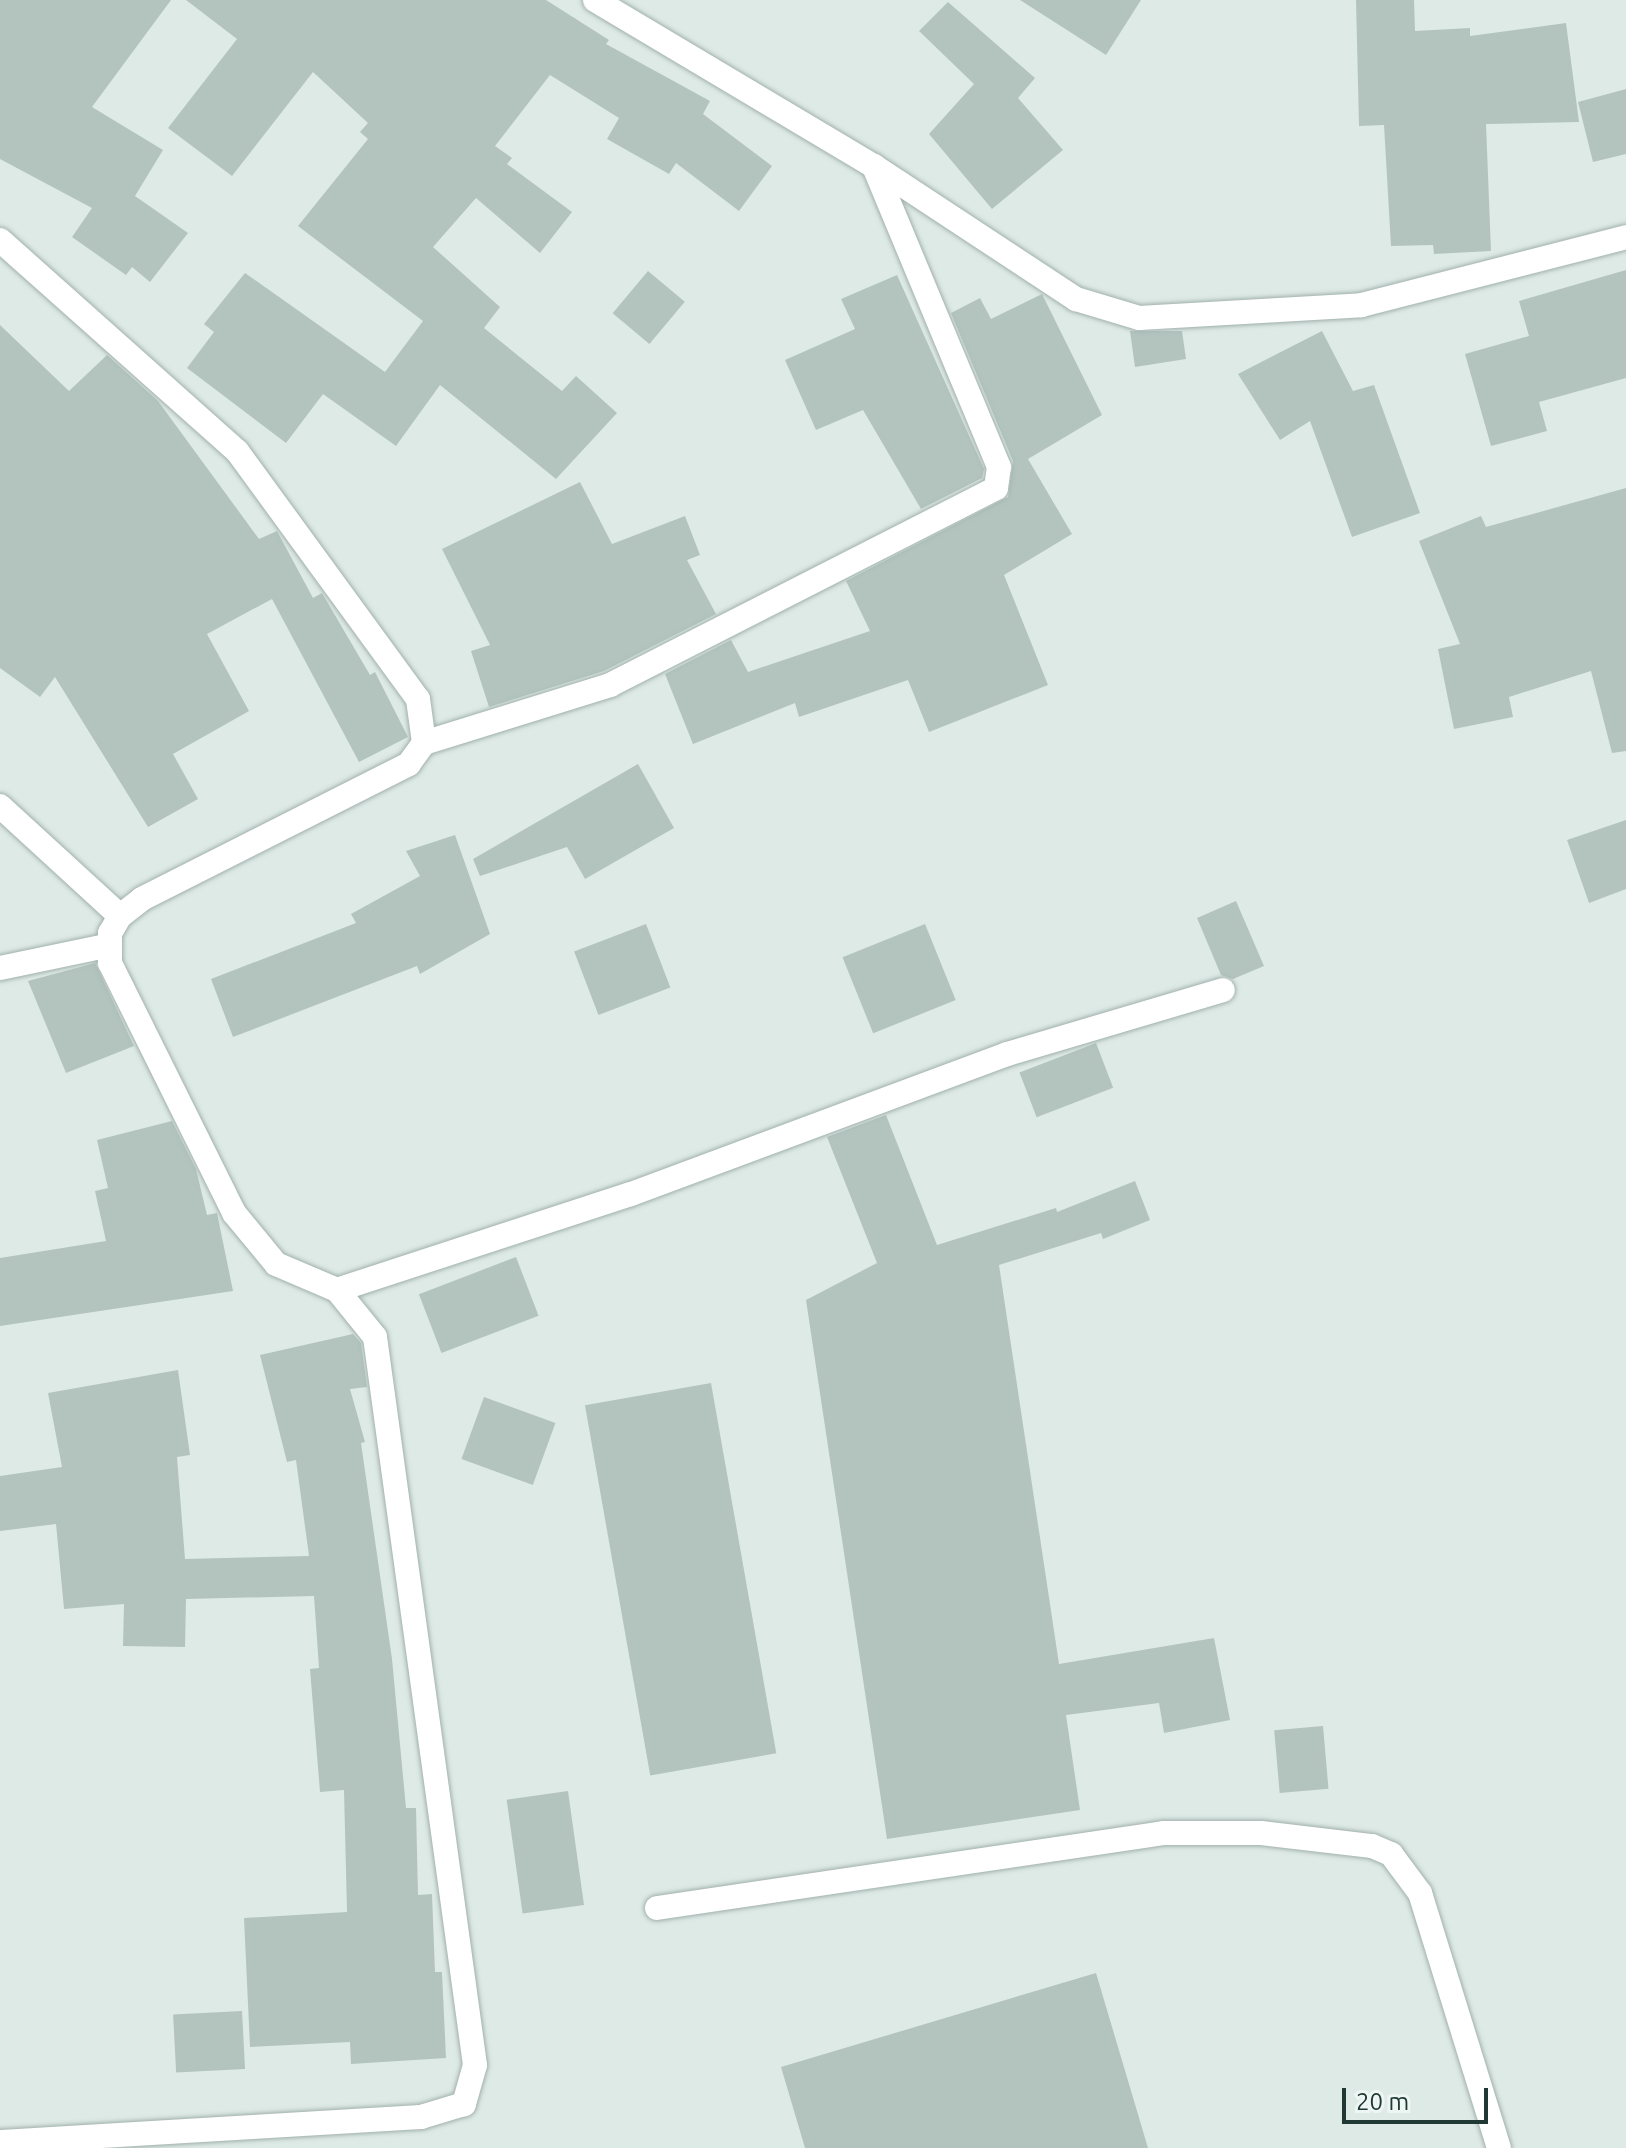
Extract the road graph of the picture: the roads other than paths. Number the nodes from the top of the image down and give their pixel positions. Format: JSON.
{"nodes":[{"id":1,"x":595,"y":0,"type":"edge"},
{"id":2,"x":874,"y":166,"type":"junction"},
{"id":3,"x":1626,"y":237,"type":"edge"},
{"id":4,"x":0,"y":240,"type":"edge"},
{"id":5,"x":424,"y":743,"type":"junction"},
{"id":6,"x":0,"y":806,"type":"edge"},
{"id":7,"x":120,"y":916,"type":"junction"},
{"id":8,"x":110,"y":945,"type":"junction"},
{"id":9,"x":0,"y":968,"type":"edge"},
{"id":10,"x":1223,"y":990,"type":"dead end"},
{"id":11,"x":337,"y":1290,"type":"junction"},
{"id":12,"x":657,"y":1908,"type":"dead end"},
{"id":13,"x":0,"y":2142,"type":"edge"},
{"id":14,"x":1499,"y":2148,"type":"edge"}],
"edges":[{"from":1,"to":2,"type":"street"},
{"from":2,"to":3,"type":"street"},
{"from":2,"to":5,"type":"street"},
{"from":4,"to":5,"type":"street"},
{"from":5,"to":7,"type":"street"},
{"from":6,"to":7,"type":"street"},
{"from":7,"to":8,"type":"street"},
{"from":8,"to":9,"type":"street"},
{"from":8,"to":11,"type":"street"},
{"from":10,"to":11,"type":"street"},
{"from":11,"to":13,"type":"street"},
{"from":12,"to":14,"type":"street"}]}
